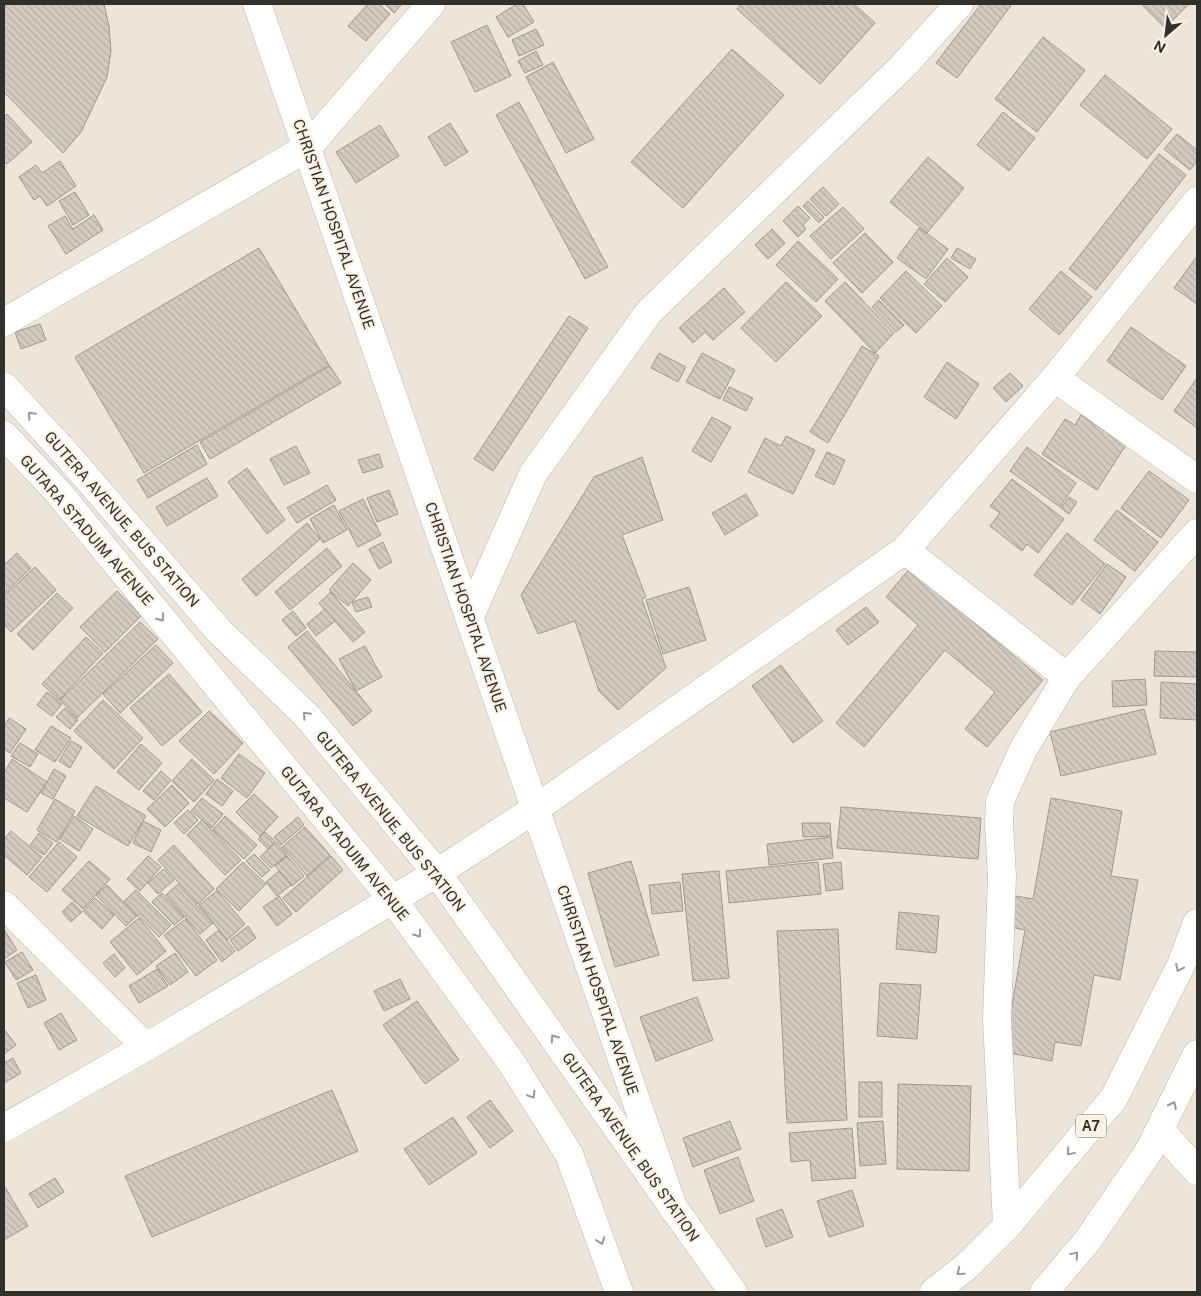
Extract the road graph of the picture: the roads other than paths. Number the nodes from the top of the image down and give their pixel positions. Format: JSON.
{"nodes":[{"id":1,"x":257,"y":4,"type":"edge"},
{"id":2,"x":431,"y":4,"type":"edge"},
{"id":3,"x":958,"y":4,"type":"edge"},
{"id":4,"x":307,"y":148,"type":"junction"},
{"id":5,"x":1193,"y":215,"type":"edge"},
{"id":6,"x":4,"y":322,"type":"edge"},
{"id":7,"x":1055,"y":378,"type":"junction"},
{"id":8,"x":4,"y":386,"type":"edge"},
{"id":9,"x":4,"y":435,"type":"edge"},
{"id":10,"x":1197,"y":479,"type":"edge"},
{"id":11,"x":1197,"y":533,"type":"edge"},
{"id":12,"x":905,"y":550,"type":"junction"},
{"id":13,"x":470,"y":616,"type":"junction"},
{"id":14,"x":1067,"y":677,"type":"junction"},
{"id":15,"x":535,"y":809,"type":"junction"},
{"id":16,"x":437,"y":874,"type":"junction"},
{"id":17,"x":393,"y":900,"type":"junction"},
{"id":18,"x":4,"y":905,"type":"edge"},
{"id":19,"x":1197,"y":923,"type":"edge"},
{"id":20,"x":146,"y":1047,"type":"junction"},
{"id":21,"x":1197,"y":1054,"type":"edge"},
{"id":22,"x":4,"y":1128,"type":"edge"},
{"id":23,"x":1160,"y":1130,"type":"junction"},
{"id":24,"x":1197,"y":1171,"type":"edge"},
{"id":25,"x":674,"y":1210,"type":"junction"},
{"id":26,"x":1007,"y":1226,"type":"junction"},
{"id":27,"x":620,"y":1292,"type":"edge"},
{"id":28,"x":733,"y":1292,"type":"edge"},
{"id":29,"x":934,"y":1292,"type":"edge"},
{"id":30,"x":1044,"y":1292,"type":"edge"}],
"edges":[{"from":1,"to":4,"type":"main road","name":"CHRISTIAN HOSPITAL AVENUE"},
{"from":2,"to":4,"type":"main road"},
{"from":3,"to":13,"type":"main road"},
{"from":4,"to":6,"type":"main road"},
{"from":4,"to":13,"type":"main road","name":"CHRISTIAN HOSPITAL AVENUE"},
{"from":5,"to":7,"type":"main road"},
{"from":7,"to":10,"type":"main road"},
{"from":7,"to":12,"type":"main road"},
{"from":16,"to":8,"type":"main road","name":"GUTERA AVENUE, BUS STATION","one_way":true},
{"from":9,"to":17,"type":"main road","name":"GUTARA STADUIM AVENUE","one_way":true},
{"from":11,"to":14,"type":"main road"},
{"from":12,"to":14,"type":"main road"},
{"from":12,"to":15,"type":"main road"},
{"from":13,"to":15,"type":"main road","name":"CHRISTIAN HOSPITAL AVENUE"},
{"from":14,"to":26,"type":"main road"},
{"from":15,"to":16,"type":"main road"},
{"from":15,"to":25,"type":"main road","name":"CHRISTIAN HOSPITAL AVENUE"},
{"from":16,"to":17,"type":"main road"},
{"from":25,"to":16,"type":"main road","name":"GUTERA AVENUE, BUS STATION","one_way":true},
{"from":17,"to":20,"type":"main road"},
{"from":17,"to":27,"type":"main road","name":"GUTARA STADUIM AVENUE","one_way":true},
{"from":18,"to":20,"type":"main road"},
{"from":19,"to":26,"type":"main road","number":"A7","one_way":true},
{"from":20,"to":22,"type":"main road"},
{"from":23,"to":21,"type":"main road","one_way":true},
{"from":23,"to":24,"type":"main road"},
{"from":30,"to":23,"type":"main road","one_way":true},
{"from":25,"to":28,"type":"main road","name":"GUTERA AVENUE, BUS STATION"},
{"from":26,"to":29,"type":"main road","number":"A7","one_way":true}]}
